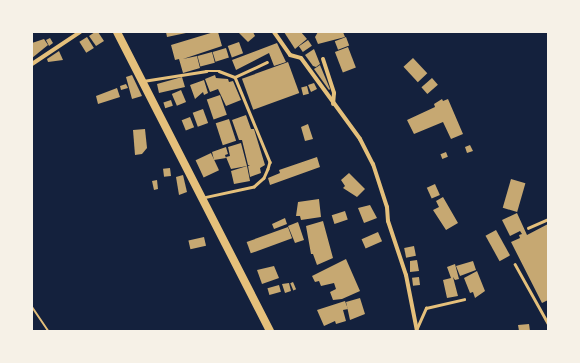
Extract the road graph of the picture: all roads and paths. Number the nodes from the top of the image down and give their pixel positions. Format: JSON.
{"nodes":[{"id":1,"x":80,"y":32,"type":"edge"},
{"id":2,"x":117,"y":32,"type":"edge"},
{"id":3,"x":274,"y":32,"type":"edge"},
{"id":4,"x":323,"y":59,"type":"dead end"},
{"id":5,"x":267,"y":62,"type":"dead end"},
{"id":6,"x":32,"y":64,"type":"edge"},
{"id":7,"x":235,"y":77,"type":"junction"},
{"id":8,"x":142,"y":81,"type":"junction"},
{"id":9,"x":333,"y":104,"type":"junction"},
{"id":10,"x":202,"y":198,"type":"junction"},
{"id":11,"x":548,"y":219,"type":"edge"},
{"id":12,"x":528,"y":228,"type":"dead end"},
{"id":13,"x":515,"y":264,"type":"dead end"},
{"id":14,"x":464,"y":299,"type":"dead end"},
{"id":15,"x":32,"y":307,"type":"edge"},
{"id":16,"x":548,"y":323,"type":"edge"},
{"id":17,"x":417,"y":329,"type":"edge"},
{"id":18,"x":48,"y":331,"type":"edge"},
{"id":19,"x":270,"y":331,"type":"edge"}],
"edges":[{"from":1,"to":6,"type":"street"},
{"from":2,"to":8,"type":"main road"},
{"from":3,"to":9,"type":"street"},
{"from":4,"to":9,"type":"street"},
{"from":5,"to":7,"type":"lane"},
{"from":7,"to":8,"type":"lane"},
{"from":7,"to":10,"type":"lane"},
{"from":8,"to":10,"type":"main road"},
{"from":9,"to":17,"type":"street"},
{"from":10,"to":19,"type":"main road"},
{"from":11,"to":12,"type":"lane"},
{"from":13,"to":16,"type":"lane"},
{"from":14,"to":17,"type":"lane"},
{"from":15,"to":18,"type":"path"}]}
